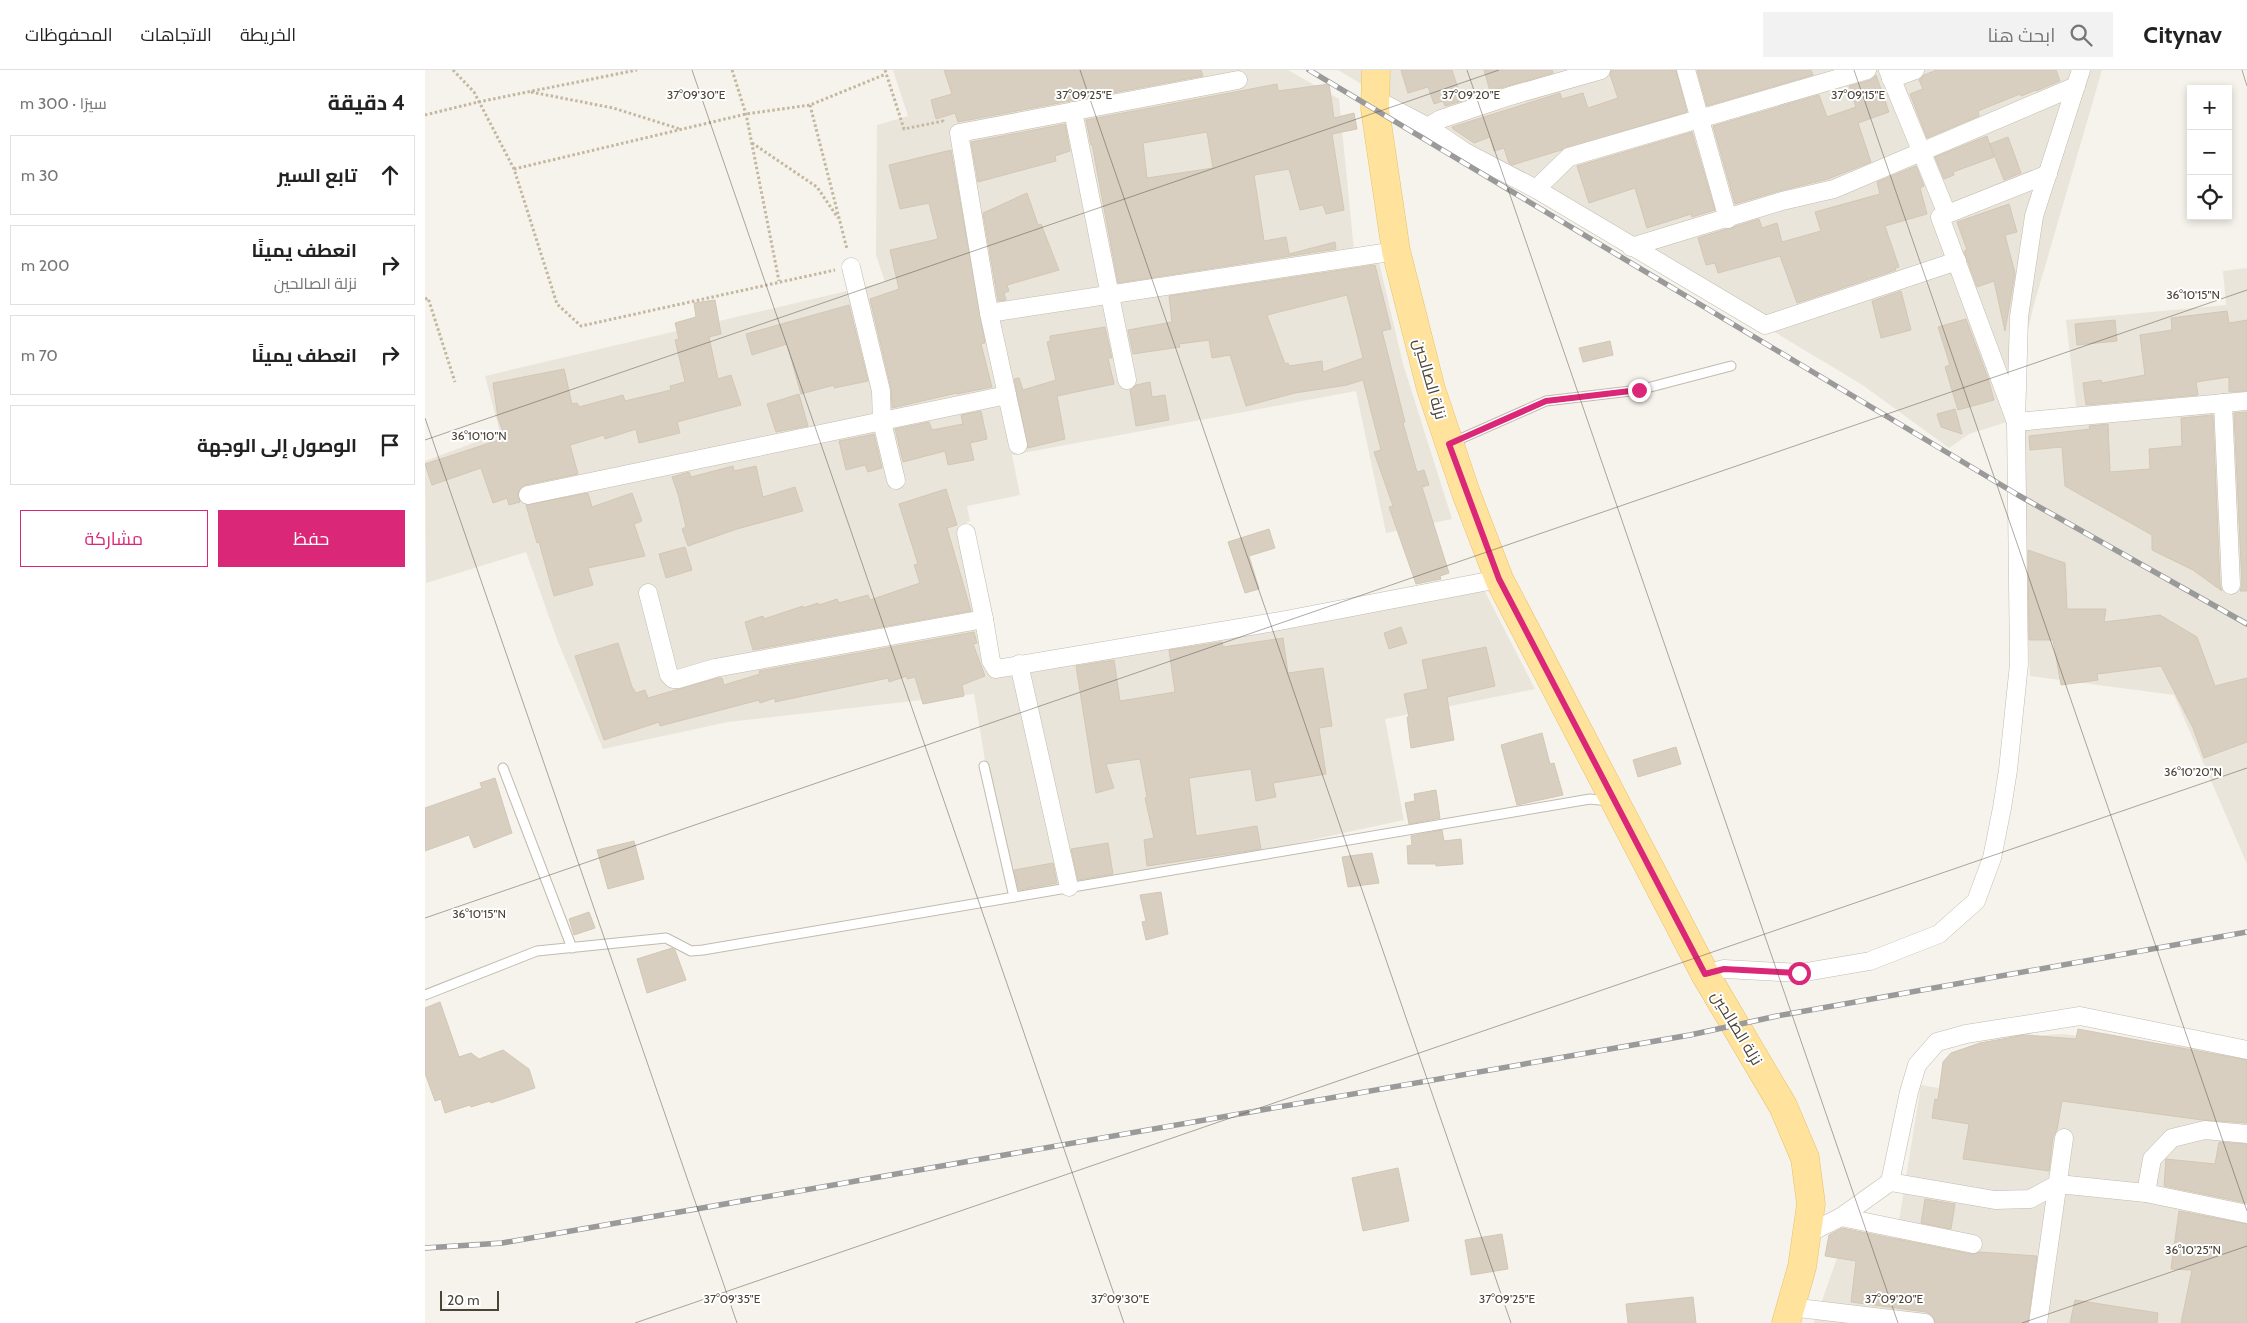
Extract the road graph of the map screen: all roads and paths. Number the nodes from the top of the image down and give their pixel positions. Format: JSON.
{"nodes":[{"id":1,"x":453,"y":70,"type":"edge"},
{"id":2,"x":637,"y":70,"type":"edge"},
{"id":3,"x":732,"y":70,"type":"edge"},
{"id":4,"x":1376,"y":70,"type":"edge"},
{"id":5,"x":1601,"y":70,"type":"edge"},
{"id":6,"x":1686,"y":70,"type":"edge"},
{"id":7,"x":1867,"y":70,"type":"edge"},
{"id":8,"x":1915,"y":70,"type":"edge"},
{"id":9,"x":885,"y":72,"type":"edge"},
{"id":10,"x":1890,"y":75,"type":"edge"},
{"id":11,"x":2078,"y":78,"type":"edge"},
{"id":12,"x":1238,"y":80,"type":"dead end"},
{"id":13,"x":529,"y":92,"type":"junction"},
{"id":14,"x":1375,"y":99,"type":"junction"},
{"id":15,"x":478,"y":102,"type":"junction"},
{"id":16,"x":811,"y":105,"type":"junction"},
{"id":17,"x":1073,"y":110,"type":"junction"},
{"id":18,"x":746,"y":114,"type":"junction"},
{"id":19,"x":425,"y":115,"type":"edge"},
{"id":20,"x":1700,"y":118,"type":"junction"},
{"id":21,"x":1428,"y":127,"type":"junction"},
{"id":22,"x":681,"y":129,"type":"junction"},
{"id":23,"x":959,"y":133,"type":"junction"},
{"id":24,"x":752,"y":144,"type":"junction"},
{"id":25,"x":1921,"y":153,"type":"junction"},
{"id":26,"x":514,"y":169,"type":"junction"},
{"id":27,"x":2048,"y":174,"type":"junction"},
{"id":28,"x":1536,"y":188,"type":"junction"},
{"id":29,"x":1947,"y":214,"type":"junction"},
{"id":30,"x":1728,"y":219,"type":"junction"},
{"id":31,"x":839,"y":220,"type":"junction"},
{"id":32,"x":1631,"y":247,"type":"junction"},
{"id":33,"x":1396,"y":251,"type":"junction"},
{"id":34,"x":1957,"y":261,"type":"junction"},
{"id":35,"x":851,"y":266,"type":"junction"},
{"id":36,"x":779,"y":281,"type":"junction"},
{"id":37,"x":1110,"y":295,"type":"junction"},
{"id":38,"x":425,"y":299,"type":"edge"},
{"id":39,"x":989,"y":313,"type":"junction"},
{"id":40,"x":1731,"y":366,"type":"dead end"},
{"id":41,"x":1127,"y":380,"type":"dead end"},
{"id":42,"x":455,"y":382,"type":"dead end"},
{"id":43,"x":1007,"y":395,"type":"junction"},
{"id":44,"x":2247,"y":401,"type":"edge"},
{"id":45,"x":2223,"y":403,"type":"junction"},
{"id":46,"x":882,"y":422,"type":"junction"},
{"id":47,"x":2016,"y":422,"type":"junction"},
{"id":48,"x":1449,"y":444,"type":"junction"},
{"id":49,"x":1017,"y":445,"type":"dead end"},
{"id":50,"x":896,"y":480,"type":"dead end"},
{"id":51,"x":528,"y":495,"type":"dead end"},
{"id":52,"x":966,"y":534,"type":"dead end"},
{"id":53,"x":1499,"y":579,"type":"junction"},
{"id":54,"x":2231,"y":585,"type":"dead end"},
{"id":55,"x":648,"y":593,"type":"dead end"},
{"id":56,"x":984,"y":619,"type":"junction"},
{"id":57,"x":1019,"y":664,"type":"junction"},
{"id":58,"x":984,"y":766,"type":"dead end"},
{"id":59,"x":503,"y":768,"type":"dead end"},
{"id":60,"x":1613,"y":801,"type":"junction"},
{"id":61,"x":1069,"y":888,"type":"junction"},
{"id":62,"x":1014,"y":897,"type":"junction"},
{"id":63,"x":572,"y":948,"type":"junction"},
{"id":64,"x":1705,"y":974,"type":"junction"},
{"id":65,"x":425,"y":996,"type":"edge"},
{"id":66,"x":2247,"y":1050,"type":"edge"},
{"id":67,"x":2247,"y":1134,"type":"edge"},
{"id":68,"x":2064,"y":1138,"type":"dead end"},
{"id":69,"x":1890,"y":1182,"type":"junction"},
{"id":70,"x":2058,"y":1184,"type":"junction"},
{"id":71,"x":2146,"y":1193,"type":"junction"},
{"id":72,"x":2247,"y":1214,"type":"edge"},
{"id":73,"x":1841,"y":1217,"type":"junction"},
{"id":74,"x":1807,"y":1234,"type":"junction"},
{"id":75,"x":1973,"y":1244,"type":"dead end"},
{"id":76,"x":1788,"y":1315,"type":"edge"},
{"id":77,"x":1925,"y":1323,"type":"edge"},
{"id":78,"x":2038,"y":1323,"type":"edge"}],
"edges":[{"from":1,"to":15,"type":"path"},
{"from":2,"to":13,"type":"path"},
{"from":3,"to":18,"type":"path"},
{"from":4,"to":14,"type":"main road","name":"نزلة الصالحين"},
{"from":5,"to":21,"type":"street"},
{"from":6,"to":20,"type":"street"},
{"from":7,"to":20,"type":"street"},
{"from":8,"to":10,"type":"street"},
{"from":9,"to":16,"type":"path"},
{"from":9,"to":23,"type":"path"},
{"from":10,"to":25,"type":"street"},
{"from":11,"to":25,"type":"street"},
{"from":11,"to":27,"type":"street"},
{"from":12,"to":17,"type":"street"},
{"from":13,"to":15,"type":"path"},
{"from":13,"to":22,"type":"path"},
{"from":14,"to":21,"type":"street"},
{"from":14,"to":33,"type":"main road","name":"نزلة الصالحين"},
{"from":15,"to":19,"type":"path"},
{"from":15,"to":26,"type":"path"},
{"from":16,"to":18,"type":"path"},
{"from":16,"to":31,"type":"path"},
{"from":17,"to":23,"type":"street"},
{"from":17,"to":37,"type":"street"},
{"from":18,"to":22,"type":"path"},
{"from":18,"to":24,"type":"path"},
{"from":20,"to":28,"type":"street"},
{"from":20,"to":30,"type":"street"},
{"from":21,"to":28,"type":"street"},
{"from":22,"to":26,"type":"path"},
{"from":23,"to":39,"type":"street"},
{"from":24,"to":31,"type":"path"},
{"from":24,"to":36,"type":"path"},
{"from":25,"to":29,"type":"street"},
{"from":25,"to":30,"type":"street"},
{"from":26,"to":36,"type":"path"},
{"from":27,"to":29,"type":"street"},
{"from":27,"to":47,"type":"street"},
{"from":28,"to":32,"type":"street"},
{"from":29,"to":34,"type":"street"},
{"from":30,"to":32,"type":"street"},
{"from":31,"to":35,"type":"path"},
{"from":32,"to":34,"type":"street"},
{"from":33,"to":37,"type":"street"},
{"from":33,"to":48,"type":"main road","name":"نزلة الصالحين"},
{"from":34,"to":47,"type":"street"},
{"from":35,"to":36,"type":"path"},
{"from":35,"to":46,"type":"street"},
{"from":37,"to":39,"type":"street"},
{"from":37,"to":41,"type":"street"},
{"from":38,"to":42,"type":"path"},
{"from":39,"to":43,"type":"street"},
{"from":40,"to":48,"type":"lane"},
{"from":43,"to":46,"type":"street"},
{"from":43,"to":49,"type":"street"},
{"from":44,"to":45,"type":"street"},
{"from":45,"to":47,"type":"street"},
{"from":45,"to":54,"type":"street"},
{"from":46,"to":50,"type":"street"},
{"from":46,"to":51,"type":"street"},
{"from":47,"to":64,"type":"street"},
{"from":48,"to":53,"type":"main road","name":"نزلة الصالحين"},
{"from":52,"to":56,"type":"street"},
{"from":53,"to":57,"type":"street"},
{"from":53,"to":60,"type":"main road","name":"نزلة الصالحين"},
{"from":55,"to":56,"type":"street"},
{"from":56,"to":57,"type":"street"},
{"from":57,"to":61,"type":"street"},
{"from":58,"to":62,"type":"lane"},
{"from":59,"to":63,"type":"lane"},
{"from":60,"to":61,"type":"lane"},
{"from":60,"to":64,"type":"main road","name":"نزلة الصالحين"},
{"from":61,"to":62,"type":"lane"},
{"from":62,"to":63,"type":"lane"},
{"from":63,"to":65,"type":"lane"},
{"from":64,"to":74,"type":"main road","name":"نزلة الصالحين"},
{"from":66,"to":69,"type":"street"},
{"from":67,"to":71,"type":"street"},
{"from":68,"to":70,"type":"street"},
{"from":69,"to":70,"type":"street"},
{"from":69,"to":73,"type":"street"},
{"from":70,"to":71,"type":"street"},
{"from":70,"to":78,"type":"street"},
{"from":71,"to":72,"type":"street"},
{"from":73,"to":74,"type":"street"},
{"from":73,"to":75,"type":"street"},
{"from":74,"to":76,"type":"main road","name":"نزلة الصالحين"},
{"from":76,"to":77,"type":"street"}]}
